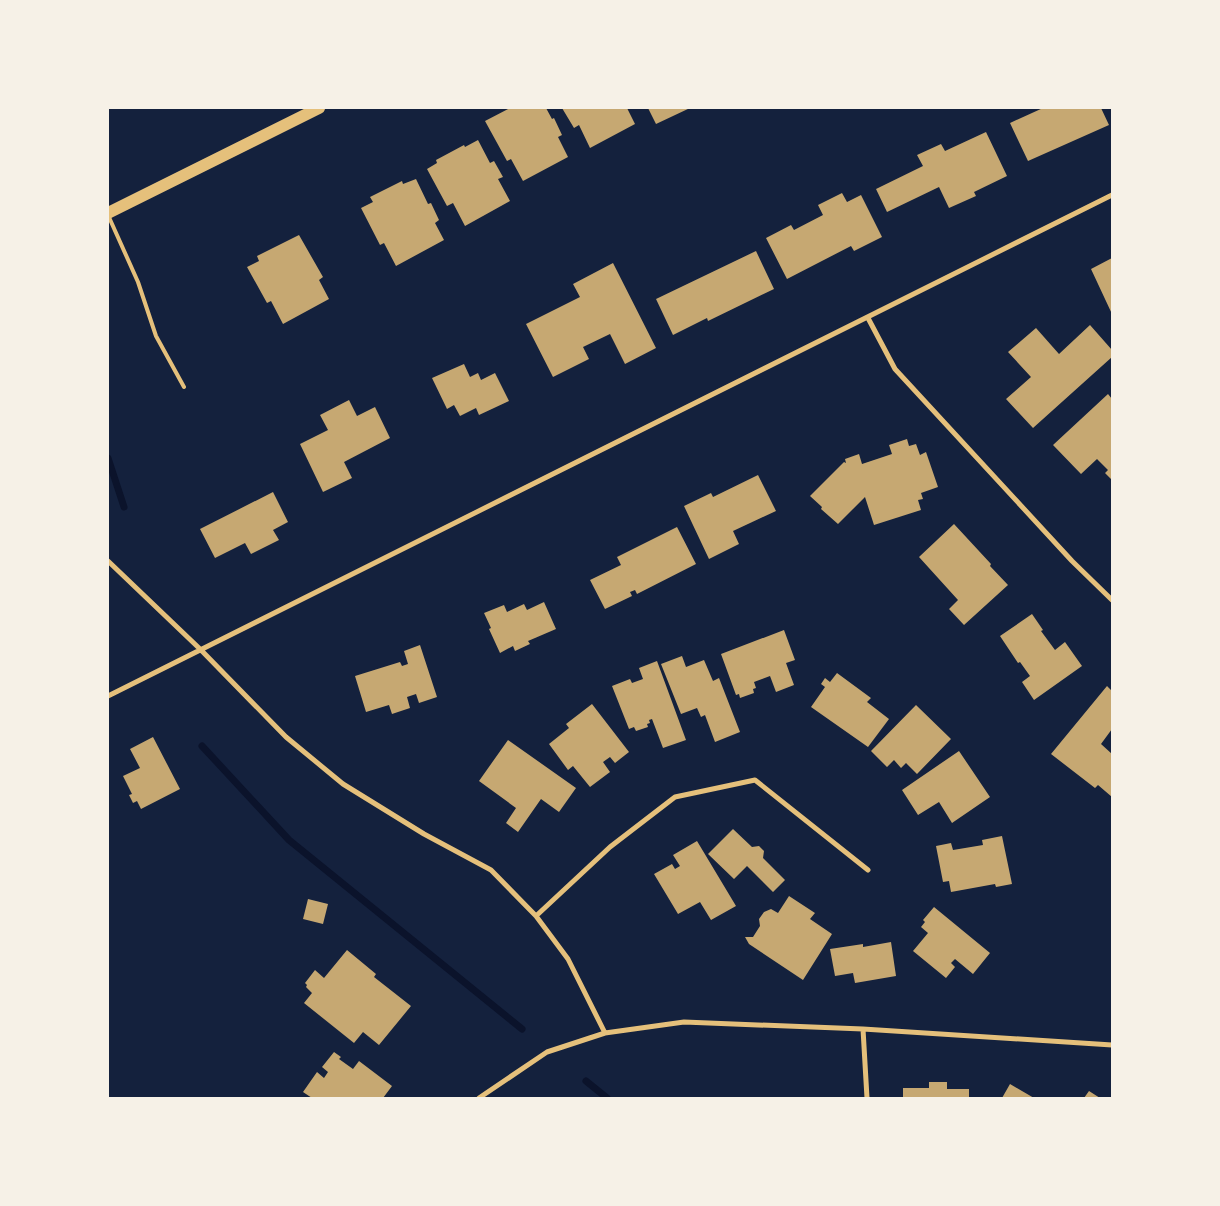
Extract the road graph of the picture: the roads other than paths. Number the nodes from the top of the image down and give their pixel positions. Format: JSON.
{"nodes":[{"id":1,"x":319,"y":108,"type":"edge"},
{"id":2,"x":1112,"y":195,"type":"edge"},
{"id":3,"x":108,"y":214,"type":"edge"},
{"id":4,"x":868,"y":318,"type":"junction"},
{"id":5,"x":184,"y":387,"type":"dead end"},
{"id":6,"x":108,"y":561,"type":"edge"},
{"id":7,"x":1112,"y":600,"type":"edge"},
{"id":8,"x":200,"y":649,"type":"junction"},
{"id":9,"x":108,"y":696,"type":"edge"},
{"id":10,"x":868,"y":870,"type":"dead end"},
{"id":11,"x":536,"y":916,"type":"junction"},
{"id":12,"x":863,"y":1029,"type":"junction"},
{"id":13,"x":604,"y":1033,"type":"junction"},
{"id":14,"x":1112,"y":1045,"type":"edge"},
{"id":15,"x":479,"y":1098,"type":"edge"},
{"id":16,"x":867,"y":1098,"type":"edge"}],
"edges":[{"from":1,"to":3,"type":"main road"},
{"from":2,"to":4,"type":"street"},
{"from":3,"to":5,"type":"lane"},
{"from":4,"to":7,"type":"street"},
{"from":4,"to":8,"type":"street"},
{"from":6,"to":8,"type":"street"},
{"from":8,"to":9,"type":"street"},
{"from":8,"to":11,"type":"street"},
{"from":10,"to":11,"type":"street"},
{"from":11,"to":13,"type":"street"},
{"from":12,"to":13,"type":"street"},
{"from":12,"to":14,"type":"street"},
{"from":12,"to":16,"type":"street"},
{"from":13,"to":15,"type":"street"}]}
